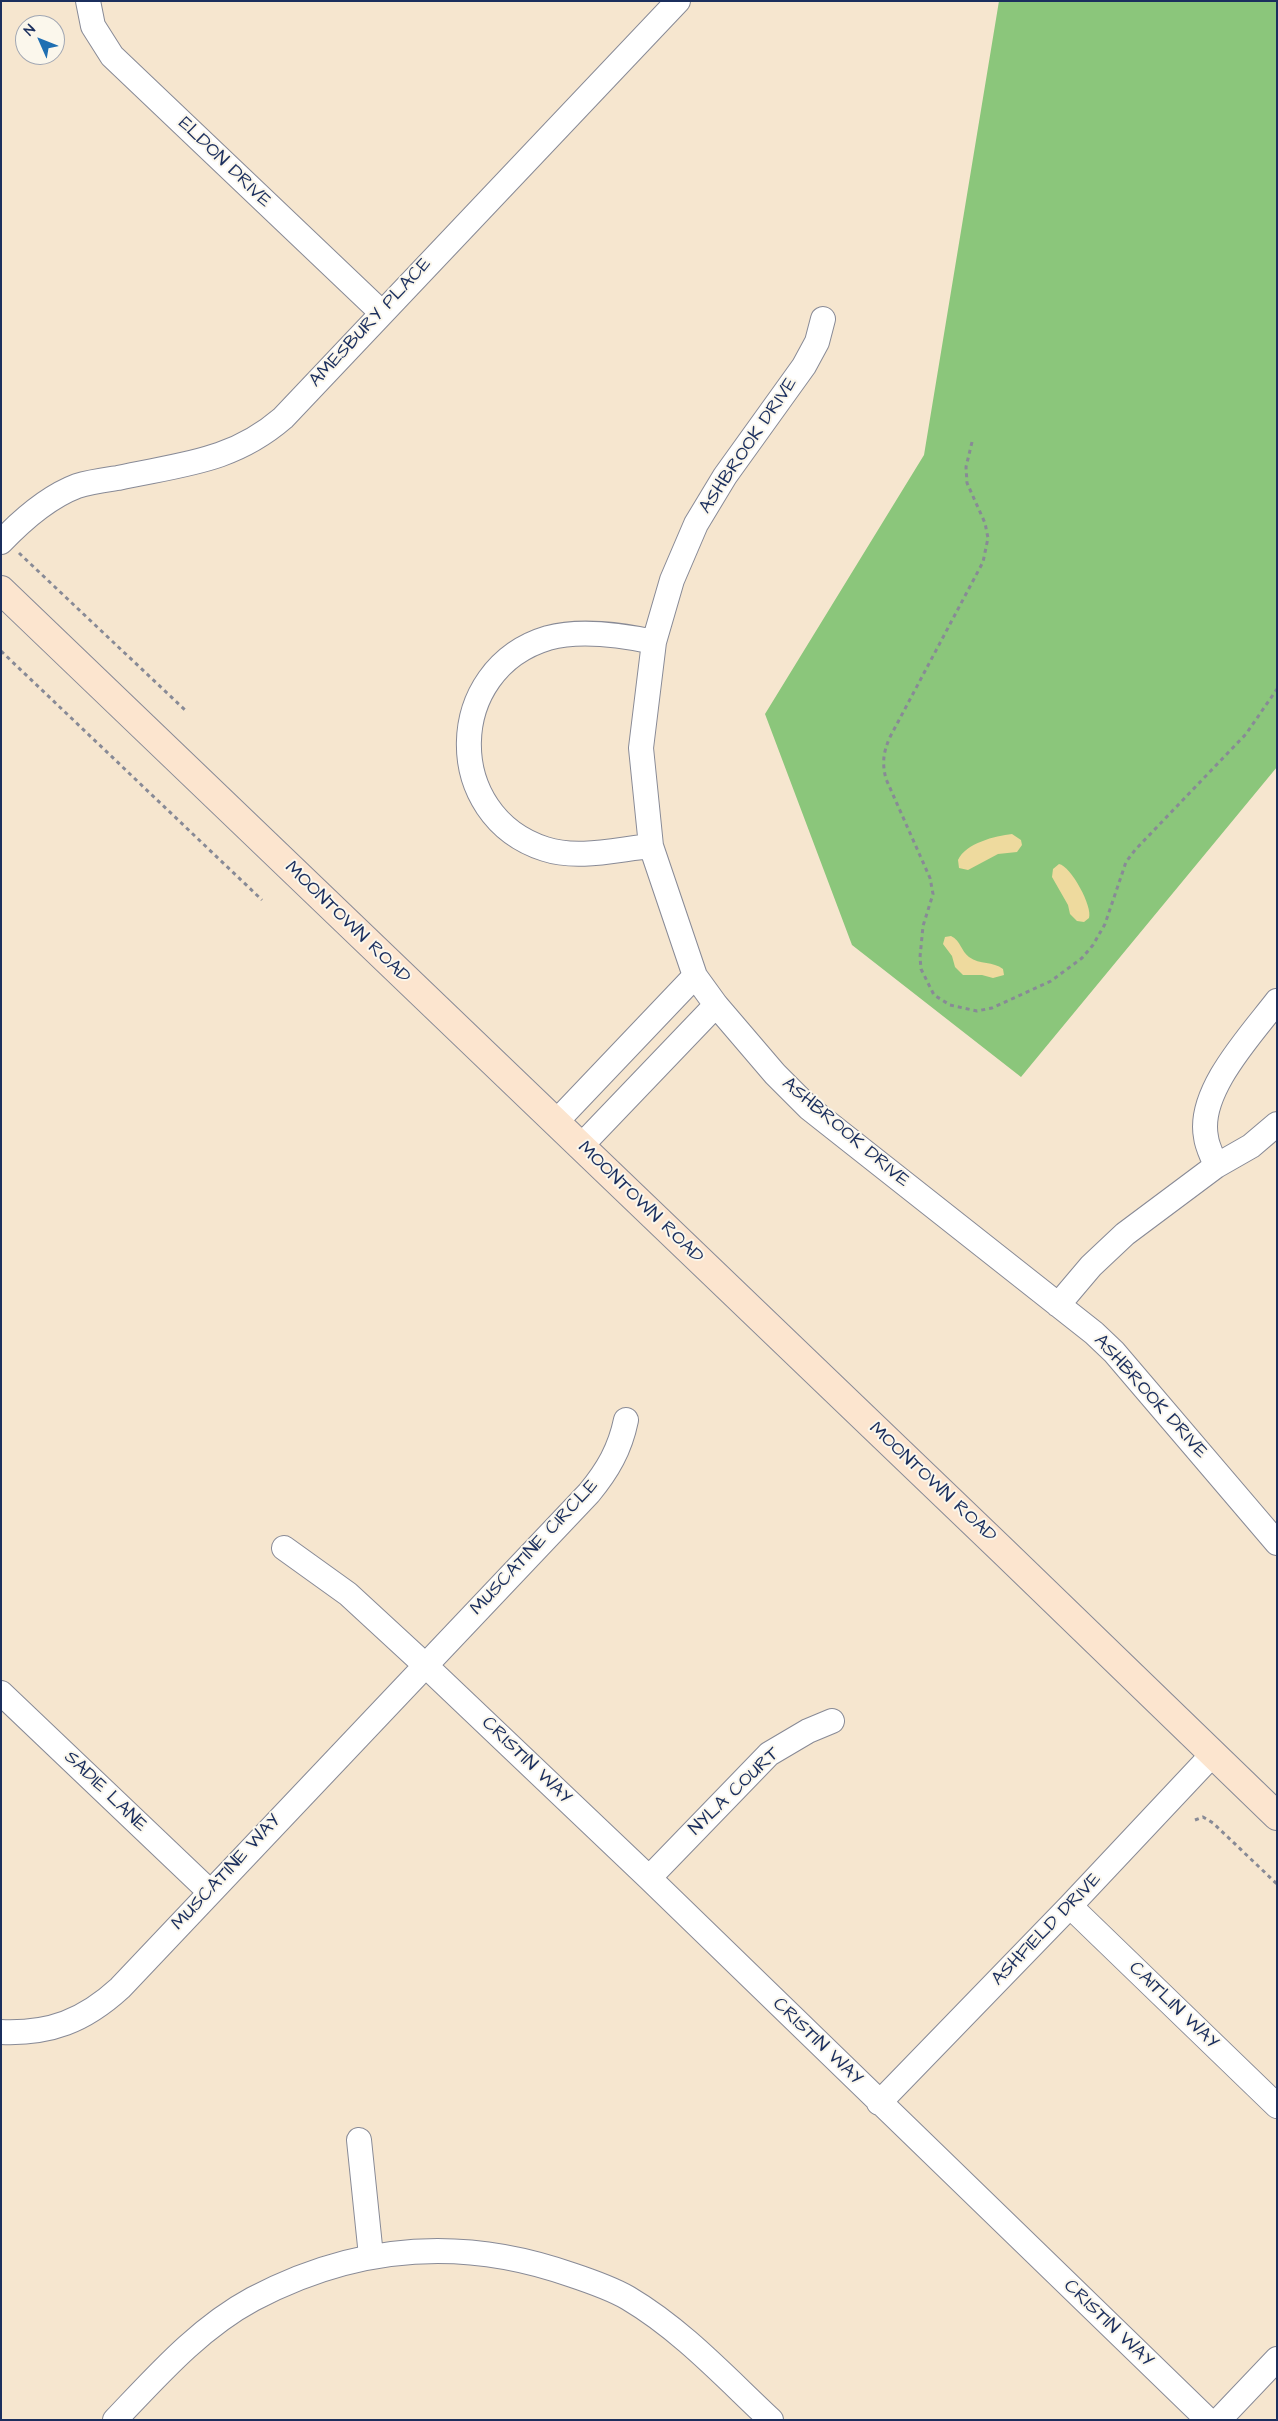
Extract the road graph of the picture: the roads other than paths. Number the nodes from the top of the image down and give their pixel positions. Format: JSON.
{"nodes":[{"id":1,"x":88,"y":1,"type":"edge"},
{"id":2,"x":678,"y":1,"type":"edge"},
{"id":3,"x":381,"y":312,"type":"junction"},
{"id":4,"x":823,"y":319,"type":"dead end"},
{"id":5,"x":3,"y":540,"type":"edge"},
{"id":6,"x":1,"y":590,"type":"edge"},
{"id":7,"x":654,"y":642,"type":"junction"},
{"id":8,"x":651,"y":846,"type":"junction"},
{"id":9,"x":695,"y":976,"type":"junction"},
{"id":10,"x":1277,"y":1002,"type":"edge"},
{"id":11,"x":716,"y":1005,"type":"junction"},
{"id":12,"x":556,"y":1122,"type":"junction"},
{"id":13,"x":1277,"y":1124,"type":"edge"},
{"id":14,"x":582,"y":1146,"type":"junction"},
{"id":15,"x":1216,"y":1166,"type":"junction"},
{"id":16,"x":1058,"y":1305,"type":"junction"},
{"id":17,"x":626,"y":1420,"type":"dead end"},
{"id":18,"x":1277,"y":1544,"type":"edge"},
{"id":19,"x":284,"y":1548,"type":"dead end"},
{"id":20,"x":426,"y":1665,"type":"junction"},
{"id":21,"x":1,"y":1693,"type":"edge"},
{"id":22,"x":832,"y":1721,"type":"dead end"},
{"id":23,"x":1212,"y":1755,"type":"junction"},
{"id":24,"x":1277,"y":1816,"type":"edge"},
{"id":25,"x":649,"y":1878,"type":"junction"},
{"id":26,"x":209,"y":1891,"type":"junction"},
{"id":27,"x":1070,"y":1906,"type":"junction"},
{"id":28,"x":1,"y":2032,"type":"edge"},
{"id":29,"x":879,"y":2103,"type":"junction"},
{"id":30,"x":1277,"y":2106,"type":"edge"},
{"id":31,"x":359,"y":2140,"type":"dead end"},
{"id":32,"x":371,"y":2256,"type":"junction"},
{"id":33,"x":1277,"y":2359,"type":"edge"},
{"id":34,"x":115,"y":2420,"type":"edge"},
{"id":35,"x":771,"y":2420,"type":"edge"},
{"id":36,"x":1208,"y":2420,"type":"edge"},
{"id":37,"x":1219,"y":2420,"type":"edge"}],
"edges":[{"from":1,"to":3,"type":"street","name":"ELDON DRIVE"},
{"from":2,"to":3,"type":"street","name":"AMESBURY PLACE"},
{"from":3,"to":5,"type":"street","name":"AMESBURY PLACE"},
{"from":4,"to":7,"type":"street","name":"ASHBROOK DRIVE"},
{"from":6,"to":12,"type":"street","name":"MOONTOWN ROAD"},
{"from":7,"to":8,"type":"street","name":"ASHBROOK DRIVE"},
{"from":7,"to":8,"type":"street"},
{"from":8,"to":9,"type":"street","name":"ASHBROOK DRIVE"},
{"from":9,"to":11,"type":"street","name":"ASHBROOK DRIVE"},
{"from":9,"to":12,"type":"street"},
{"from":10,"to":15,"type":"street"},
{"from":11,"to":14,"type":"street"},
{"from":11,"to":16,"type":"street","name":"ASHBROOK DRIVE"},
{"from":12,"to":14,"type":"street","name":"MOONTOWN ROAD"},
{"from":13,"to":15,"type":"street"},
{"from":14,"to":23,"type":"street","name":"MOONTOWN ROAD"},
{"from":15,"to":16,"type":"street"},
{"from":16,"to":18,"type":"street","name":"ASHBROOK DRIVE"},
{"from":17,"to":20,"type":"street","name":"MUSCATINE CIRCLE"},
{"from":19,"to":20,"type":"street","name":"CRISTIN WAY"},
{"from":20,"to":25,"type":"street","name":"CRISTIN WAY"},
{"from":20,"to":26,"type":"street","name":"MUSCATINE WAY"},
{"from":21,"to":26,"type":"street","name":"SADIE LANE"},
{"from":22,"to":25,"type":"street","name":"NYLA COURT"},
{"from":23,"to":24,"type":"street","name":"MOONTOWN ROAD"},
{"from":23,"to":27,"type":"street","name":"ASHFIELD DRIVE"},
{"from":25,"to":29,"type":"street","name":"CRISTIN WAY"},
{"from":26,"to":28,"type":"street","name":"MUSCATINE WAY"},
{"from":27,"to":29,"type":"street","name":"ASHFIELD DRIVE"},
{"from":27,"to":30,"type":"street","name":"CAITLIN WAY"},
{"from":29,"to":36,"type":"street","name":"CRISTIN WAY"},
{"from":31,"to":32,"type":"street"},
{"from":32,"to":34,"type":"street"},
{"from":32,"to":35,"type":"street"},
{"from":33,"to":37,"type":"street"}]}
